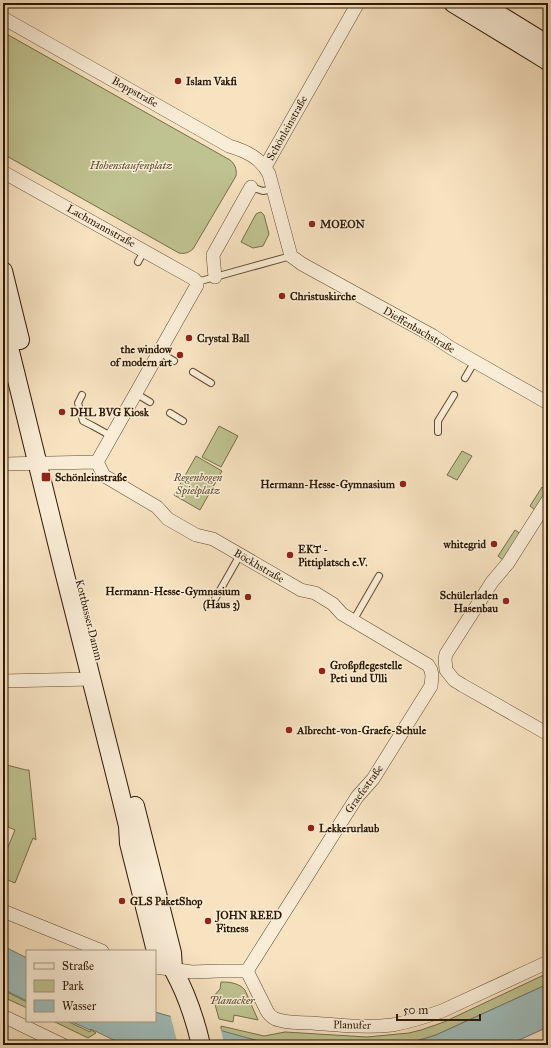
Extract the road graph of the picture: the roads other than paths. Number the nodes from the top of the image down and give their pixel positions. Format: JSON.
{"nodes":[{"id":1,"x":358,"y":3,"type":"edge"},
{"id":2,"x":453,"y":3,"type":"edge"},
{"id":3,"x":480,"y":3,"type":"edge"},
{"id":4,"x":3,"y":18,"type":"edge"},
{"id":5,"x":548,"y":45,"type":"edge"},
{"id":6,"x":548,"y":61,"type":"edge"},
{"id":7,"x":265,"y":167,"type":"junction"},
{"id":8,"x":3,"y":172,"type":"edge"},
{"id":9,"x":251,"y":187,"type":"joint"},
{"id":10,"x":273,"y":189,"type":"junction"},
{"id":11,"x":291,"y":256,"type":"junction"},
{"id":12,"x":3,"y":271,"type":"edge"},
{"id":13,"x":215,"y":276,"type":"junction"},
{"id":14,"x":197,"y":282,"type":"junction"},
{"id":15,"x":3,"y":322,"type":"edge"},
{"id":16,"x":158,"y":352,"type":"junction"},
{"id":17,"x":174,"y":361,"type":"dead end"},
{"id":18,"x":475,"y":361,"type":"junction"},
{"id":19,"x":193,"y":372,"type":"dead end"},
{"id":20,"x":465,"y":378,"type":"dead end"},
{"id":21,"x":211,"y":383,"type":"dead end"},
{"id":22,"x":135,"y":393,"type":"junction"},
{"id":23,"x":82,"y":395,"type":"dead end"},
{"id":24,"x":454,"y":395,"type":"dead end"},
{"id":25,"x":150,"y":402,"type":"dead end"},
{"id":26,"x":548,"y":403,"type":"edge"},
{"id":27,"x":170,"y":413,"type":"dead end"},
{"id":28,"x":183,"y":421,"type":"dead end"},
{"id":29,"x":438,"y":432,"type":"dead end"},
{"id":30,"x":111,"y":436,"type":"junction"},
{"id":31,"x":43,"y":462,"type":"junction"},
{"id":32,"x":97,"y":462,"type":"junction"},
{"id":33,"x":3,"y":464,"type":"edge"},
{"id":34,"x":548,"y":500,"type":"edge"},
{"id":35,"x":240,"y":555,"type":"junction"},
{"id":36,"x":379,"y":576,"type":"dead end"},
{"id":37,"x":215,"y":599,"type":"dead end"},
{"id":38,"x":353,"y":621,"type":"junction"},
{"id":39,"x":428,"y":665,"type":"joint"},
{"id":40,"x":91,"y":678,"type":"junction"},
{"id":41,"x":3,"y":681,"type":"edge"},
{"id":42,"x":548,"y":734,"type":"edge"},
{"id":43,"x":3,"y":911,"type":"edge"},
{"id":44,"x":100,"y":950,"type":"edge"},
{"id":45,"x":548,"y":962,"type":"edge"},
{"id":46,"x":156,"y":967,"type":"edge"},
{"id":47,"x":173,"y":969,"type":"junction"},
{"id":48,"x":247,"y":971,"type":"junction"},
{"id":49,"x":3,"y":1016,"type":"edge"},
{"id":50,"x":62,"y":1045,"type":"edge"},
{"id":51,"x":201,"y":1045,"type":"edge"}],
"edges":[{"from":1,"to":7,"type":"street","name":"Schönleinstraße"},
{"from":2,"to":6,"type":"main road"},
{"from":3,"to":5,"type":"main road"},
{"from":4,"to":7,"type":"street","name":"Boppstraße"},
{"from":7,"to":10,"type":"street","name":"Schönleinstraße"},
{"from":8,"to":14,"type":"street","name":"Lachmannstraße"},
{"from":9,"to":10,"type":"lane"},
{"from":9,"to":13,"type":"street"},
{"from":10,"to":11,"type":"street","name":"Schönleinstraße"},
{"from":11,"to":13,"type":"lane"},
{"from":11,"to":18,"type":"street","name":"Dieffenbachstraße"},
{"from":12,"to":31,"type":"main road","name":"Kottbusser Damm"},
{"from":13,"to":14,"type":"lane"},
{"from":14,"to":16,"type":"street"},
{"from":15,"to":31,"type":"main road","name":"Kottbusser Damm"},
{"from":16,"to":17,"type":"lane"},
{"from":16,"to":22,"type":"street"},
{"from":18,"to":20,"type":"lane"},
{"from":18,"to":26,"type":"street","name":"Dieffenbachstraße"},
{"from":19,"to":21,"type":"lane"},
{"from":22,"to":25,"type":"lane"},
{"from":22,"to":30,"type":"street"},
{"from":23,"to":30,"type":"lane"},
{"from":24,"to":29,"type":"lane"},
{"from":27,"to":28,"type":"lane"},
{"from":30,"to":32,"type":"street"},
{"from":31,"to":32,"type":"street"},
{"from":31,"to":33,"type":"street"},
{"from":31,"to":40,"type":"main road","name":"Kottbusser Damm"},
{"from":31,"to":47,"type":"main road","name":"Kottbusser Damm"},
{"from":32,"to":35,"type":"street","name":"Böckhstraße"},
{"from":34,"to":42,"type":"street"},
{"from":35,"to":37,"type":"lane"},
{"from":35,"to":38,"type":"street","name":"Böckhstraße"},
{"from":36,"to":38,"type":"lane"},
{"from":38,"to":39,"type":"street","name":"Böckhstraße"},
{"from":39,"to":48,"type":"street","name":"Graefestraße"},
{"from":40,"to":41,"type":"street"},
{"from":40,"to":47,"type":"main road","name":"Kottbusser Damm"},
{"from":43,"to":44,"type":"street"},
{"from":45,"to":48,"type":"street","name":"Planufer"},
{"from":46,"to":47,"type":"street"},
{"from":47,"to":48,"type":"street"},
{"from":47,"to":51,"type":"main road","name":"Kottbusser Damm"},
{"from":49,"to":50,"type":"street"}]}
